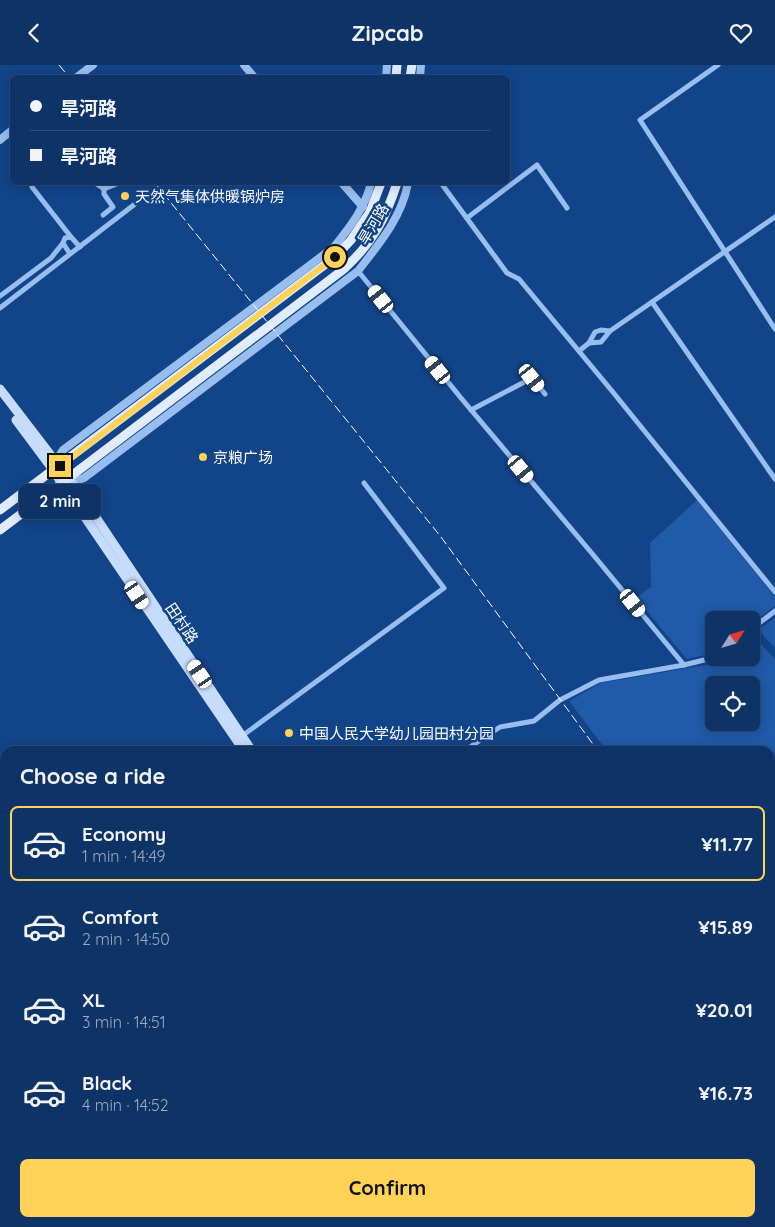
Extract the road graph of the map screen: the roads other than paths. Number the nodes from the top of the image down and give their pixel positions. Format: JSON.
{"nodes":[{"id":1,"x":93,"y":65,"type":"edge"},
{"id":2,"x":244,"y":65,"type":"edge"},
{"id":3,"x":718,"y":65,"type":"edge"},
{"id":4,"x":80,"y":75,"type":"edge"},
{"id":5,"x":252,"y":75,"type":"edge"},
{"id":6,"x":10,"y":132,"type":"edge"},
{"id":7,"x":0,"y":140,"type":"edge"},
{"id":8,"x":32,"y":185,"type":"edge"},
{"id":9,"x":99,"y":185,"type":"edge"},
{"id":10,"x":114,"y":185,"type":"edge"},
{"id":11,"x":344,"y":185,"type":"edge"},
{"id":12,"x":370,"y":185,"type":"edge"},
{"id":13,"x":379,"y":185,"type":"edge"},
{"id":14,"x":396,"y":185,"type":"edge"},
{"id":15,"x":407,"y":185,"type":"edge"},
{"id":16,"x":442,"y":185,"type":"edge"},
{"id":17,"x":104,"y":189,"type":"junction"},
{"id":18,"x":135,"y":204,"type":"dead end"},
{"id":19,"x":362,"y":207,"type":"junction"},
{"id":20,"x":567,"y":208,"type":"dead end"},
{"id":21,"x":103,"y":215,"type":"dead end"},
{"id":22,"x":775,"y":217,"type":"edge"},
{"id":23,"x":467,"y":218,"type":"junction"},
{"id":24,"x":71,"y":237,"type":"junction"},
{"id":25,"x":64,"y":243,"type":"junction"},
{"id":26,"x":80,"y":247,"type":"junction"},
{"id":27,"x":724,"y":252,"type":"junction"},
{"id":28,"x":70,"y":254,"type":"junction"},
{"id":29,"x":358,"y":271,"type":"junction"},
{"id":30,"x":0,"y":296,"type":"edge"},
{"id":31,"x":652,"y":302,"type":"junction"},
{"id":32,"x":0,"y":308,"type":"edge"},
{"id":33,"x":775,"y":329,"type":"edge"},
{"id":34,"x":610,"y":331,"type":"junction"},
{"id":35,"x":589,"y":343,"type":"junction"},
{"id":36,"x":579,"y":351,"type":"junction"},
{"id":37,"x":152,"y":383,"type":"junction"},
{"id":38,"x":0,"y":389,"type":"edge"},
{"id":39,"x":546,"y":394,"type":"dead end"},
{"id":40,"x":0,"y":399,"type":"edge"},
{"id":41,"x":471,"y":410,"type":"junction"},
{"id":42,"x":169,"y":414,"type":"junction"},
{"id":43,"x":126,"y":415,"type":"junction"},
{"id":44,"x":131,"y":431,"type":"junction"},
{"id":45,"x":56,"y":466,"type":"junction"},
{"id":46,"x":775,"y":479,"type":"edge"},
{"id":47,"x":67,"y":482,"type":"junction"},
{"id":48,"x":364,"y":483,"type":"dead end"},
{"id":49,"x":0,"y":510,"type":"edge"},
{"id":50,"x":0,"y":531,"type":"edge"},
{"id":51,"x":775,"y":593,"type":"edge"},
{"id":52,"x":775,"y":611,"type":"edge"},
{"id":53,"x":760,"y":622,"type":"edge"},
{"id":54,"x":705,"y":660,"type":"edge"},
{"id":55,"x":684,"y":665,"type":"junction"},
{"id":56,"x":242,"y":736,"type":"junction"},
{"id":57,"x":241,"y":746,"type":"edge"},
{"id":58,"x":249,"y":746,"type":"edge"},
{"id":59,"x":472,"y":746,"type":"edge"}],
"edges":[{"from":1,"to":4,"type":"street"},
{"from":2,"to":5,"type":"street"},
{"from":3,"to":27,"type":"street"},
{"from":6,"to":7,"type":"street"},
{"from":8,"to":24,"type":"street"},
{"from":9,"to":17,"type":"street"},
{"from":10,"to":17,"type":"street"},
{"from":11,"to":19,"type":"street"},
{"from":12,"to":19,"type":"street","name":"旱河路"},
{"from":13,"to":43,"type":"main road","name":"旱河路"},
{"from":14,"to":44,"type":"main road","name":"旱河路"},
{"from":15,"to":29,"type":"street","name":"旱河路"},
{"from":16,"to":23,"type":"street"},
{"from":17,"to":21,"type":"street"},
{"from":18,"to":26,"type":"street"},
{"from":19,"to":37,"type":"street","name":"旱河路"},
{"from":20,"to":23,"type":"street"},
{"from":22,"to":27,"type":"street"},
{"from":23,"to":36,"type":"street"},
{"from":24,"to":25,"type":"street"},
{"from":24,"to":26,"type":"street"},
{"from":25,"to":28,"type":"street"},
{"from":25,"to":30,"type":"street"},
{"from":26,"to":28,"type":"street"},
{"from":27,"to":31,"type":"street"},
{"from":27,"to":33,"type":"street"},
{"from":28,"to":32,"type":"street"},
{"from":29,"to":41,"type":"street"},
{"from":29,"to":42,"type":"street","name":"旱河路"},
{"from":31,"to":34,"type":"street"},
{"from":31,"to":46,"type":"street"},
{"from":34,"to":35,"type":"street"},
{"from":34,"to":35,"type":"street"},
{"from":35,"to":36,"type":"street"},
{"from":36,"to":51,"type":"street"},
{"from":37,"to":43,"type":"street"},
{"from":37,"to":45,"type":"street","name":"旱河路"},
{"from":38,"to":45,"type":"main road","name":"田村路"},
{"from":39,"to":41,"type":"street"},
{"from":40,"to":45,"type":"main road","name":"田村路"},
{"from":41,"to":55,"type":"street"},
{"from":42,"to":44,"type":"street"},
{"from":42,"to":47,"type":"street","name":"旱河路"},
{"from":43,"to":45,"type":"main road","name":"旱河路"},
{"from":44,"to":47,"type":"main road","name":"旱河路"},
{"from":45,"to":47,"type":"main road","name":"田村路"},
{"from":45,"to":49,"type":"main road","name":"旱河路"},
{"from":47,"to":50,"type":"main road","name":"旱河路"},
{"from":47,"to":56,"type":"main road","name":"田村路"},
{"from":47,"to":57,"type":"main road","name":"田村路"},
{"from":48,"to":56,"type":"street"},
{"from":52,"to":53,"type":"street"},
{"from":54,"to":55,"type":"street"},
{"from":55,"to":59,"type":"street"},
{"from":56,"to":58,"type":"main road","name":"田村路"}]}
